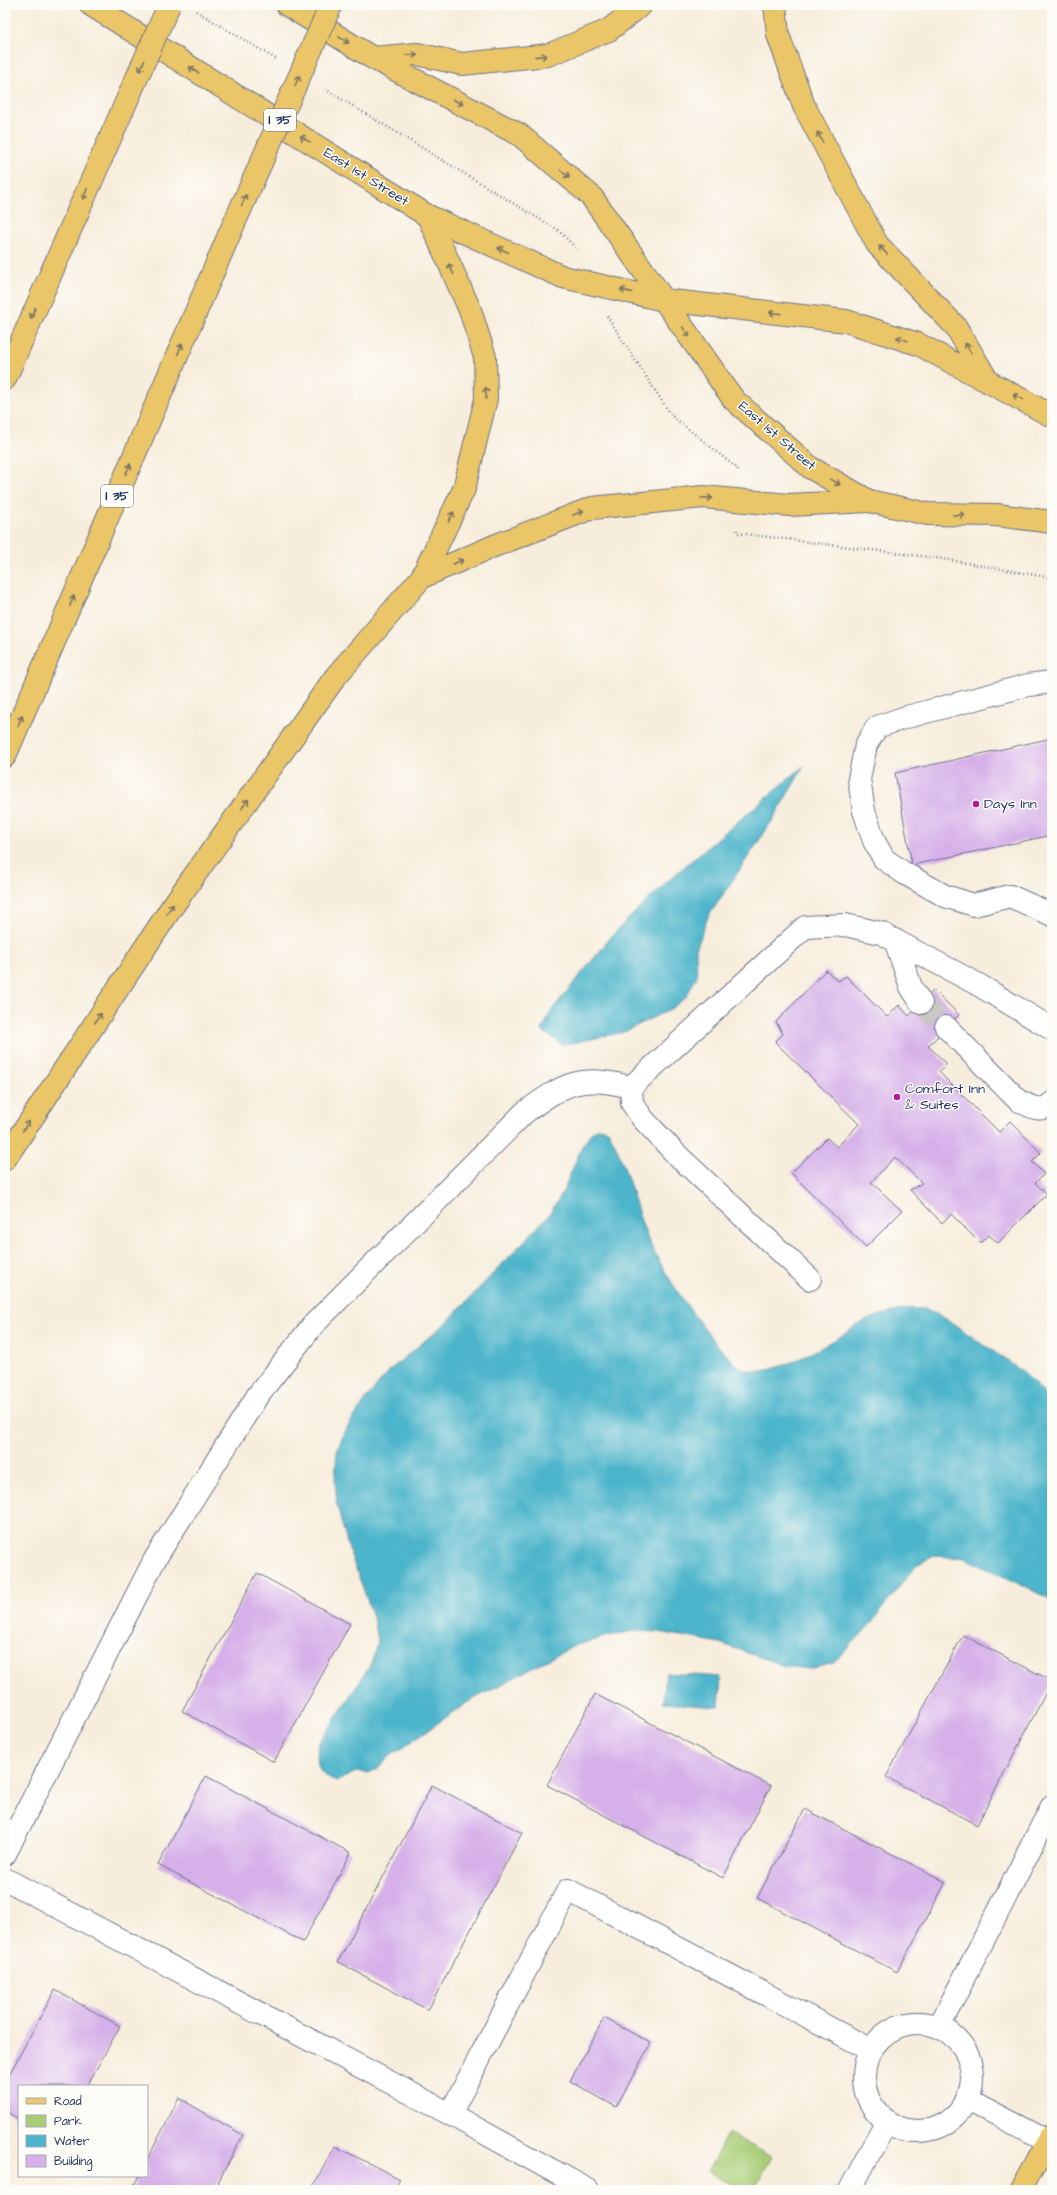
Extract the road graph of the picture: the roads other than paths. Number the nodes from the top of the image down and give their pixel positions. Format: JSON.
{"nodes":[{"id":1,"x":91,"y":5,"type":"edge"},
{"id":2,"x":169,"y":5,"type":"edge"},
{"id":3,"x":286,"y":5,"type":"edge"},
{"id":4,"x":331,"y":5,"type":"edge"},
{"id":5,"x":641,"y":5,"type":"edge"},
{"id":6,"x":775,"y":5,"type":"edge"},
{"id":7,"x":373,"y":58,"type":"junction"},
{"id":8,"x":428,"y":216,"type":"junction"},
{"id":9,"x":664,"y":300,"type":"junction"},
{"id":10,"x":5,"y":379,"type":"edge"},
{"id":11,"x":988,"y":381,"type":"junction"},
{"id":12,"x":1052,"y":416,"type":"edge"},
{"id":13,"x":869,"y":501,"type":"junction"},
{"id":14,"x":1052,"y":522,"type":"edge"},
{"id":15,"x":422,"y":577,"type":"junction"},
{"id":16,"x":1052,"y":682,"type":"edge"},
{"id":17,"x":5,"y":756,"type":"edge"},
{"id":18,"x":1052,"y":915,"type":"edge"},
{"id":19,"x":895,"y":940,"type":"junction"},
{"id":20,"x":922,"y":1003,"type":"tunnel mouth"},
{"id":21,"x":946,"y":1027,"type":"tunnel mouth"},
{"id":22,"x":1052,"y":1029,"type":"edge"},
{"id":23,"x":631,"y":1087,"type":"junction"},
{"id":24,"x":1052,"y":1103,"type":"edge"},
{"id":25,"x":5,"y":1159,"type":"edge"},
{"id":26,"x":810,"y":1280,"type":"dead end"},
{"id":27,"x":1052,"y":1806,"type":"edge"},
{"id":28,"x":5,"y":1854,"type":"edge"},
{"id":29,"x":5,"y":1879,"type":"edge"},
{"id":30,"x":939,"y":2027,"type":"junction"},
{"id":31,"x":871,"y":2050,"type":"junction"},
{"id":32,"x":968,"y":2100,"type":"junction"},
{"id":33,"x":450,"y":2114,"type":"junction"},
{"id":34,"x":886,"y":2122,"type":"junction"},
{"id":35,"x":1049,"y":2144,"type":"edge"},
{"id":36,"x":588,"y":2190,"type":"edge"},
{"id":37,"x":850,"y":2190,"type":"edge"},
{"id":38,"x":1022,"y":2190,"type":"edge"}],
"edges":[{"from":8,"to":1,"type":"main road","name":"East 1st Street","one_way":true},
{"from":2,"to":10,"type":"main road","one_way":true,"bridge":true},
{"from":3,"to":7,"type":"main road","name":"East 1st Street","one_way":true},
{"from":17,"to":4,"type":"main road","number":"I 35","one_way":true,"bridge":true},
{"from":7,"to":5,"type":"main road","one_way":true},
{"from":11,"to":6,"type":"main road","one_way":true},
{"from":7,"to":9,"type":"main road","name":"East 1st Street","one_way":true},
{"from":9,"to":8,"type":"main road","name":"East 1st Street","one_way":true},
{"from":15,"to":8,"type":"main road","one_way":true},
{"from":11,"to":9,"type":"main road","name":"East 1st Street","one_way":true},
{"from":9,"to":13,"type":"main road","name":"East 1st Street","one_way":true},
{"from":12,"to":11,"type":"main road","name":"East 1st Street","one_way":true},
{"from":13,"to":14,"type":"main road","name":"East 1st Street","one_way":true},
{"from":15,"to":13,"type":"main road","one_way":true},
{"from":25,"to":15,"type":"main road","one_way":true},
{"from":16,"to":18,"type":"lane"},
{"from":19,"to":20,"type":"lane"},
{"from":19,"to":22,"type":"lane"},
{"from":19,"to":23,"type":"lane"},
{"from":21,"to":24,"type":"lane"},
{"from":23,"to":26,"type":"lane"},
{"from":23,"to":28,"type":"lane"},
{"from":27,"to":30,"type":"lane"},
{"from":29,"to":33,"type":"lane"},
{"from":30,"to":31,"type":"lane"},
{"from":30,"to":32,"type":"lane"},
{"from":31,"to":33,"type":"lane"},
{"from":31,"to":34,"type":"lane"},
{"from":32,"to":34,"type":"lane"},
{"from":32,"to":35,"type":"lane"},
{"from":33,"to":36,"type":"lane"},
{"from":34,"to":37,"type":"lane"},
{"from":35,"to":38,"type":"main road"}]}
